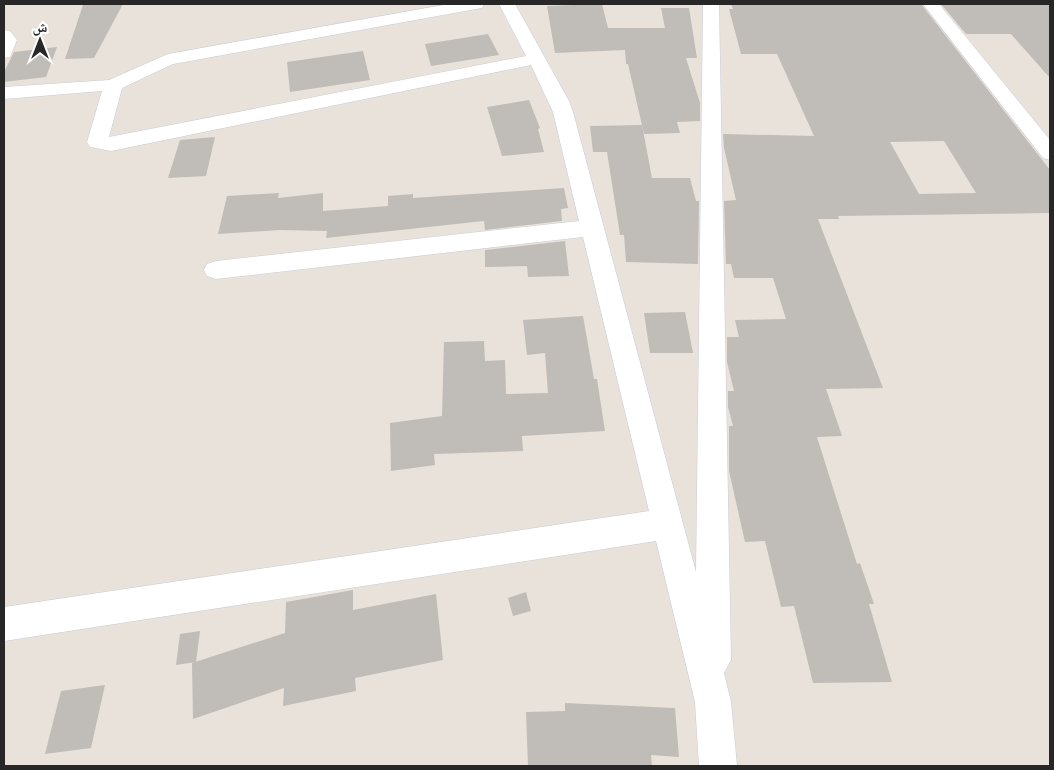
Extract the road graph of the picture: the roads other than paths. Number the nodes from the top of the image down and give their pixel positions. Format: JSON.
{"nodes":[{"id":1,"x":476,"y":4,"type":"edge"},
{"id":2,"x":507,"y":4,"type":"edge"},
{"id":3,"x":711,"y":4,"type":"edge"},
{"id":4,"x":932,"y":4,"type":"edge"},
{"id":5,"x":4,"y":34,"type":"edge"},
{"id":6,"x":4,"y":53,"type":"edge"},
{"id":7,"x":536,"y":59,"type":"junction"},
{"id":8,"x":114,"y":85,"type":"junction"},
{"id":9,"x":4,"y":92,"type":"edge"},
{"id":10,"x":1050,"y":153,"type":"edge"},
{"id":11,"x":593,"y":228,"type":"junction"},
{"id":12,"x":216,"y":270,"type":"dead end"},
{"id":13,"x":667,"y":524,"type":"junction"},
{"id":14,"x":4,"y":624,"type":"edge"},
{"id":15,"x":713,"y":702,"type":"junction"},
{"id":16,"x":718,"y":766,"type":"edge"}],
"edges":[{"from":1,"to":8,"type":"street"},
{"from":2,"to":7,"type":"street"},
{"from":3,"to":15,"type":"street"},
{"from":4,"to":10,"type":"street"},
{"from":5,"to":6,"type":"street"},
{"from":7,"to":8,"type":"street"},
{"from":7,"to":11,"type":"street"},
{"from":8,"to":9,"type":"street"},
{"from":11,"to":12,"type":"street"},
{"from":11,"to":13,"type":"street"},
{"from":13,"to":14,"type":"street"},
{"from":13,"to":15,"type":"street"},
{"from":15,"to":16,"type":"street"}]}
